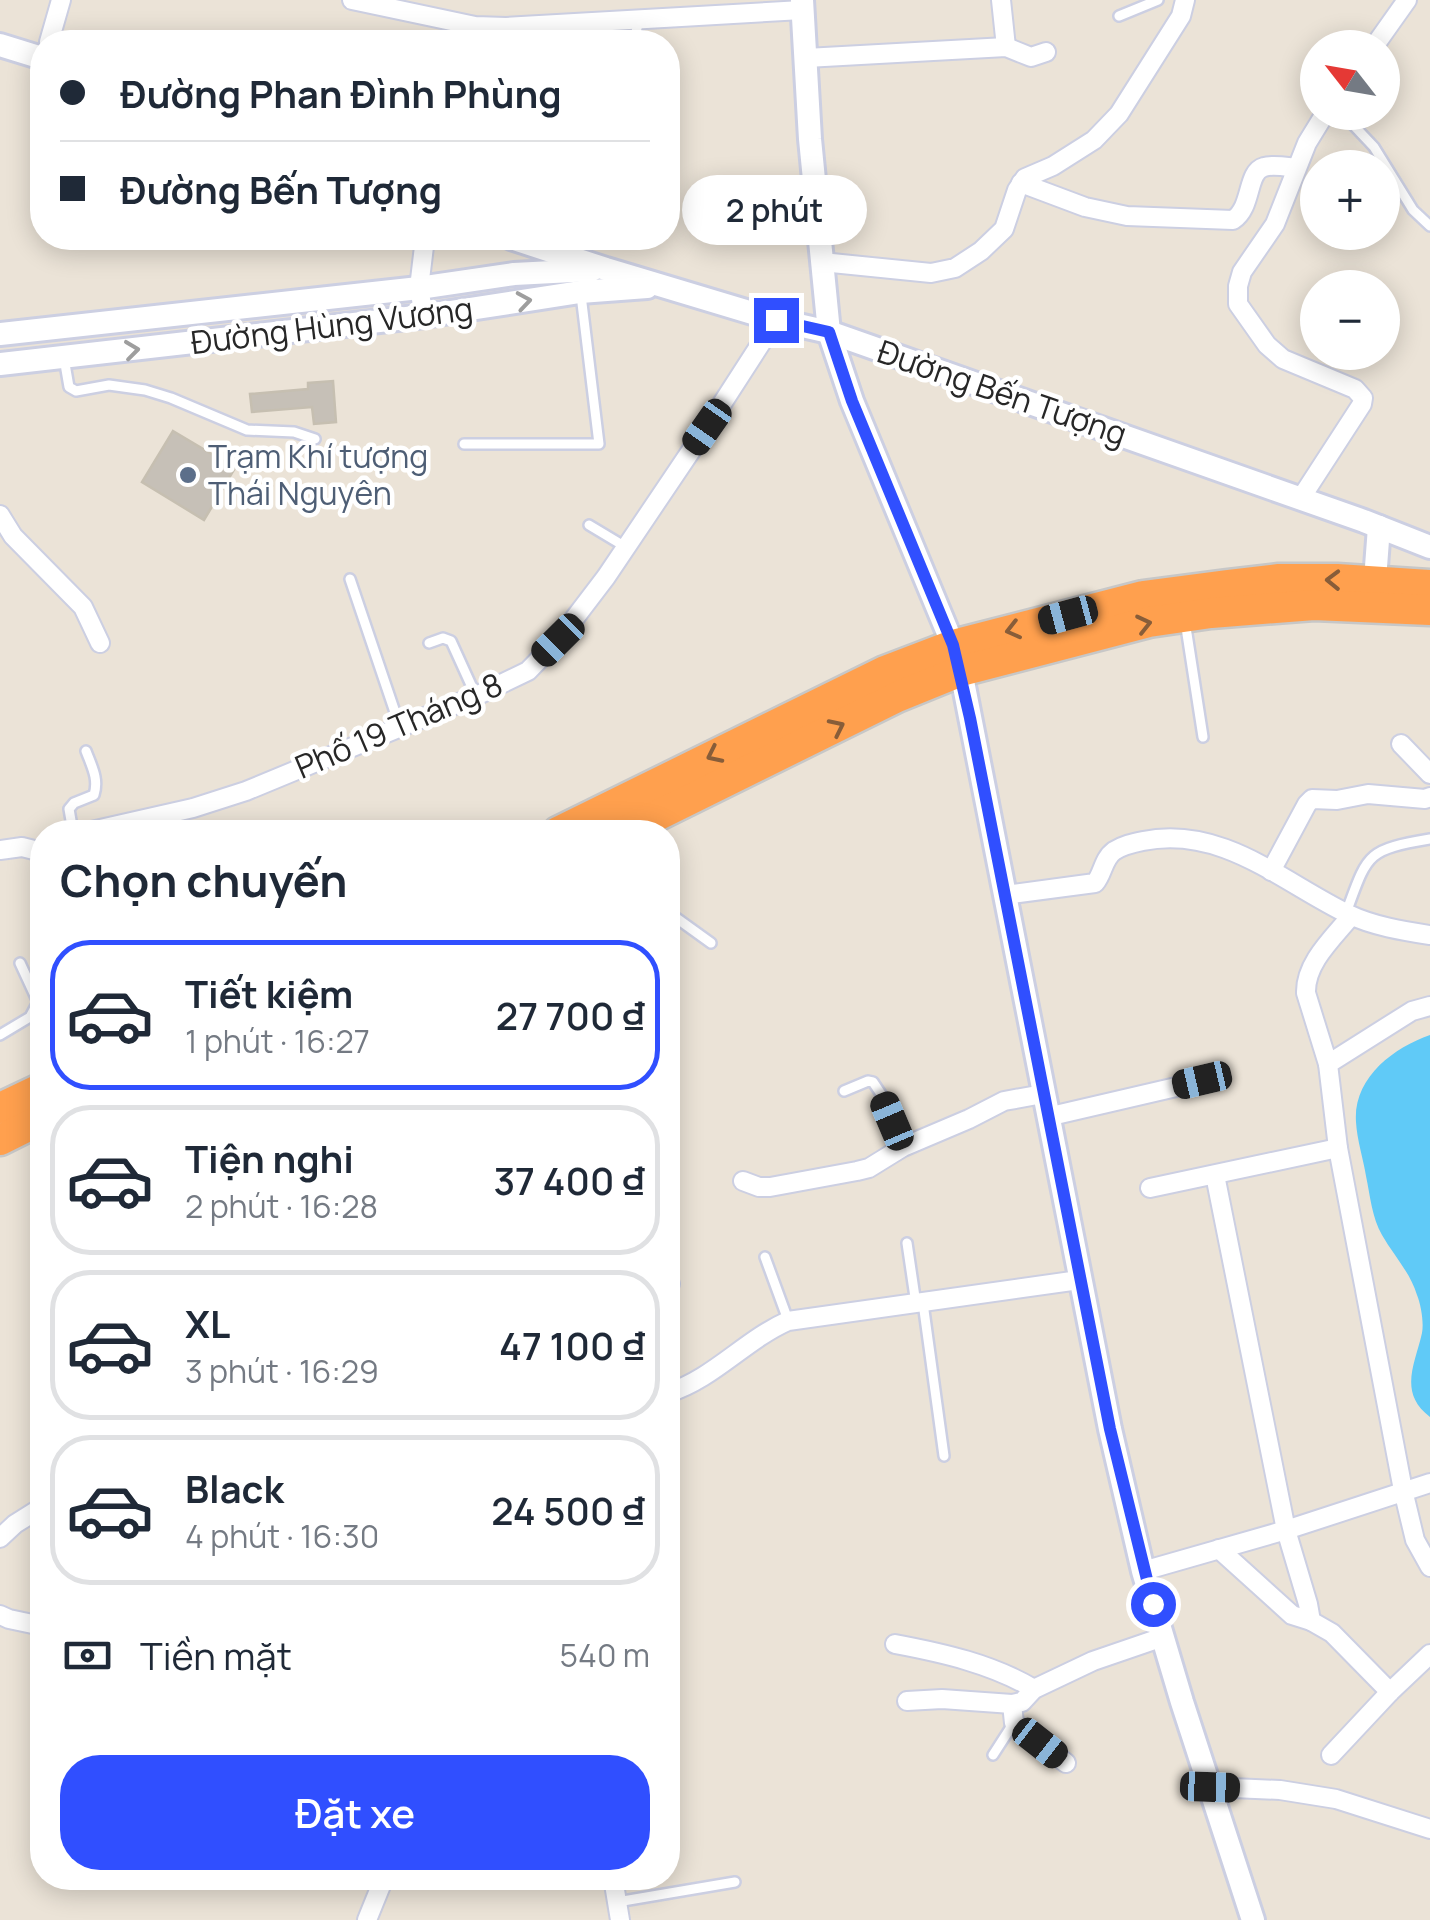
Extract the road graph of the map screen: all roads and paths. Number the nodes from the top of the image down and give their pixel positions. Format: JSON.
{"nodes":[{"id":1,"x":62,"y":0,"type":"edge"},
{"id":2,"x":352,"y":0,"type":"edge"},
{"id":3,"x":1001,"y":0,"type":"edge"},
{"id":4,"x":1158,"y":0,"type":"edge"},
{"id":5,"x":1185,"y":0,"type":"edge"},
{"id":6,"x":1406,"y":0,"type":"edge"},
{"id":7,"x":802,"y":5,"type":"edge"},
{"id":8,"x":1119,"y":16,"type":"dead end"},
{"id":9,"x":640,"y":20,"type":"junction"},
{"id":10,"x":53,"y":30,"type":"edge"},
{"id":11,"x":460,"y":30,"type":"edge"},
{"id":12,"x":492,"y":30,"type":"edge"},
{"id":13,"x":637,"y":30,"type":"edge"},
{"id":14,"x":1385,"y":30,"type":"edge"},
{"id":15,"x":0,"y":45,"type":"edge"},
{"id":16,"x":1006,"y":47,"type":"junction"},
{"id":17,"x":1046,"y":52,"type":"dead end"},
{"id":18,"x":30,"y":54,"type":"edge"},
{"id":19,"x":806,"y":58,"type":"junction"},
{"id":20,"x":1315,"y":130,"type":"edge"},
{"id":21,"x":1358,"y":130,"type":"edge"},
{"id":22,"x":1296,"y":168,"type":"junction"},
{"id":23,"x":1020,"y":184,"type":"junction"},
{"id":24,"x":1430,"y":226,"type":"edge"},
{"id":25,"x":424,"y":250,"type":"edge"},
{"id":26,"x":577,"y":250,"type":"edge"},
{"id":27,"x":822,"y":262,"type":"junction"},
{"id":28,"x":606,"y":269,"type":"junction"},
{"id":29,"x":664,"y":285,"type":"junction"},
{"id":30,"x":420,"y":288,"type":"junction"},
{"id":31,"x":580,"y":292,"type":"junction"},
{"id":32,"x":184,"y":314,"type":"junction"},
{"id":33,"x":424,"y":316,"type":"junction"},
{"id":34,"x":776,"y":320,"type":"junction"},
{"id":35,"x":829,"y":332,"type":"junction"},
{"id":36,"x":0,"y":334,"type":"edge"},
{"id":37,"x":188,"y":344,"type":"junction"},
{"id":38,"x":64,"y":358,"type":"junction"},
{"id":39,"x":0,"y":364,"type":"edge"},
{"id":40,"x":316,"y":439,"type":"dead end"},
{"id":41,"x":464,"y":444,"type":"dead end"},
{"id":42,"x":1300,"y":498,"type":"junction"},
{"id":43,"x":0,"y":515,"type":"edge"},
{"id":44,"x":588,"y":525,"type":"dead end"},
{"id":45,"x":1379,"y":526,"type":"junction"},
{"id":46,"x":624,"y":546,"type":"junction"},
{"id":47,"x":1430,"y":547,"type":"edge"},
{"id":48,"x":350,"y":579,"type":"dead end"},
{"id":49,"x":1430,"y":585,"type":"edge"},
{"id":50,"x":1374,"y":594,"type":"junction"},
{"id":51,"x":1430,"y":610,"type":"edge"},
{"id":52,"x":1185,"y":617,"type":"junction"},
{"id":53,"x":100,"y":643,"type":"dead end"},
{"id":54,"x":429,"y":643,"type":"dead end"},
{"id":55,"x":957,"y":658,"type":"junction"},
{"id":56,"x":476,"y":696,"type":"junction"},
{"id":57,"x":400,"y":727,"type":"junction"},
{"id":58,"x":1203,"y":737,"type":"dead end"},
{"id":59,"x":1401,"y":744,"type":"dead end"},
{"id":60,"x":86,"y":752,"type":"dead end"},
{"id":61,"x":1430,"y":774,"type":"edge"},
{"id":62,"x":1430,"y":797,"type":"edge"},
{"id":63,"x":71,"y":820,"type":"edge"},
{"id":64,"x":140,"y":820,"type":"edge"},
{"id":65,"x":582,"y":820,"type":"edge"},
{"id":66,"x":648,"y":820,"type":"edge"},
{"id":67,"x":1430,"y":839,"type":"edge"},
{"id":68,"x":30,"y":845,"type":"edge"},
{"id":69,"x":22,"y":847,"type":"junction"},
{"id":70,"x":30,"y":849,"type":"edge"},
{"id":71,"x":0,"y":850,"type":"edge"},
{"id":72,"x":1270,"y":870,"type":"junction"},
{"id":73,"x":1006,"y":895,"type":"junction"},
{"id":74,"x":1349,"y":914,"type":"junction"},
{"id":75,"x":680,"y":921,"type":"edge"},
{"id":76,"x":1430,"y":935,"type":"edge"},
{"id":77,"x":711,"y":943,"type":"dead end"},
{"id":78,"x":20,"y":963,"type":"dead end"},
{"id":79,"x":30,"y":985,"type":"edge"},
{"id":80,"x":1430,"y":1006,"type":"edge"},
{"id":81,"x":30,"y":1017,"type":"edge"},
{"id":82,"x":0,"y":1035,"type":"edge"},
{"id":83,"x":1328,"y":1064,"type":"junction"},
{"id":84,"x":1202,"y":1080,"type":"dead end"},
{"id":85,"x":844,"y":1092,"type":"dead end"},
{"id":86,"x":30,"y":1094,"type":"edge"},
{"id":87,"x":1045,"y":1105,"type":"junction"},
{"id":88,"x":0,"y":1108,"type":"edge"},
{"id":89,"x":30,"y":1125,"type":"edge"},
{"id":90,"x":0,"y":1140,"type":"edge"},
{"id":91,"x":903,"y":1147,"type":"junction"},
{"id":92,"x":1338,"y":1148,"type":"junction"},
{"id":93,"x":1215,"y":1176,"type":"junction"},
{"id":94,"x":743,"y":1182,"type":"dead end"},
{"id":95,"x":1150,"y":1188,"type":"dead end"},
{"id":96,"x":907,"y":1243,"type":"dead end"},
{"id":97,"x":765,"y":1257,"type":"dead end"},
{"id":98,"x":1080,"y":1280,"type":"junction"},
{"id":99,"x":920,"y":1303,"type":"junction"},
{"id":100,"x":788,"y":1321,"type":"junction"},
{"id":101,"x":680,"y":1387,"type":"edge"},
{"id":102,"x":944,"y":1456,"type":"dead end"},
{"id":103,"x":1430,"y":1483,"type":"edge"},
{"id":104,"x":1403,"y":1490,"type":"junction"},
{"id":105,"x":30,"y":1514,"type":"edge"},
{"id":106,"x":1286,"y":1530,"type":"junction"},
{"id":107,"x":0,"y":1538,"type":"edge"},
{"id":108,"x":1219,"y":1549,"type":"junction"},
{"id":109,"x":1430,"y":1567,"type":"edge"},
{"id":110,"x":1143,"y":1571,"type":"junction"},
{"id":111,"x":0,"y":1615,"type":"edge"},
{"id":112,"x":1311,"y":1622,"type":"junction"},
{"id":113,"x":30,"y":1623,"type":"edge"},
{"id":114,"x":1163,"y":1638,"type":"junction"},
{"id":115,"x":895,"y":1644,"type":"dead end"},
{"id":116,"x":1430,"y":1654,"type":"edge"},
{"id":117,"x":1034,"y":1689,"type":"junction"},
{"id":118,"x":1390,"y":1692,"type":"junction"},
{"id":119,"x":907,"y":1701,"type":"dead end"},
{"id":120,"x":1013,"y":1714,"type":"junction"},
{"id":121,"x":993,"y":1755,"type":"dead end"},
{"id":122,"x":1332,"y":1755,"type":"dead end"},
{"id":123,"x":1066,"y":1764,"type":"dead end"},
{"id":124,"x":1210,"y":1787,"type":"junction"},
{"id":125,"x":1430,"y":1829,"type":"edge"},
{"id":126,"x":735,"y":1882,"type":"dead end"},
{"id":127,"x":379,"y":1890,"type":"edge"},
{"id":128,"x":619,"y":1911,"type":"edge"},
{"id":129,"x":367,"y":1920,"type":"edge"},
{"id":130,"x":1253,"y":1920,"type":"edge"}],
"edges":[{"from":1,"to":10,"type":"street"},
{"from":2,"to":11,"type":"street"},
{"from":3,"to":16,"type":"street"},
{"from":4,"to":8,"type":"lane"},
{"from":5,"to":23,"type":"street"},
{"from":6,"to":14,"type":"street"},
{"from":7,"to":9,"type":"street"},
{"from":7,"to":19,"type":"street"},
{"from":9,"to":12,"type":"street"},
{"from":9,"to":13,"type":"lane"},
{"from":15,"to":18,"type":"street"},
{"from":16,"to":17,"type":"street"},
{"from":16,"to":19,"type":"street"},
{"from":19,"to":27,"type":"street"},
{"from":20,"to":22,"type":"street"},
{"from":21,"to":24,"type":"lane"},
{"from":22,"to":23,"type":"street"},
{"from":22,"to":42,"type":"street"},
{"from":23,"to":27,"type":"street"},
{"from":25,"to":30,"type":"street"},
{"from":26,"to":28,"type":"street","name":"Đường Bến Tượng"},
{"from":27,"to":35,"type":"street"},
{"from":28,"to":29,"type":"street","name":"Đường Bến Tượng"},
{"from":28,"to":30,"type":"street","name":"Đường Hùng Vương"},
{"from":29,"to":31,"type":"street","name":"Đường Hùng Vương"},
{"from":29,"to":34,"type":"street","name":"Đường Bến Tượng"},
{"from":30,"to":32,"type":"street","name":"Đường Hùng Vương"},
{"from":30,"to":33,"type":"street"},
{"from":33,"to":31,"type":"street","name":"Đường Hùng Vương","one_way":true},
{"from":31,"to":41,"type":"lane"},
{"from":32,"to":36,"type":"street","name":"Đường Hùng Vương"},
{"from":32,"to":37,"type":"street"},
{"from":33,"to":37,"type":"street","name":"Đường Hùng Vương"},
{"from":34,"to":35,"type":"street","name":"Đường Bến Tượng"},
{"from":34,"to":46,"type":"street","name":"Phố 19 Tháng 8"},
{"from":35,"to":42,"type":"street","name":"Đường Bến Tượng"},
{"from":35,"to":55,"type":"street"},
{"from":38,"to":37,"type":"street","name":"Đường Hùng Vương","one_way":true},
{"from":38,"to":39,"type":"street","name":"Đường Hùng Vương"},
{"from":38,"to":40,"type":"lane"},
{"from":42,"to":45,"type":"street","name":"Đường Bến Tượng"},
{"from":43,"to":53,"type":"street"},
{"from":44,"to":46,"type":"lane"},
{"from":45,"to":47,"type":"street","name":"Đường Bến Tượng"},
{"from":45,"to":50,"type":"street"},
{"from":46,"to":56,"type":"street","name":"Phố 19 Tháng 8"},
{"from":48,"to":57,"type":"lane"},
{"from":49,"to":50,"type":"highway"},
{"from":50,"to":51,"type":"highway"},
{"from":50,"to":52,"type":"highway"},
{"from":50,"to":55,"type":"highway","one_way":true},
{"from":55,"to":52,"type":"highway","one_way":true},
{"from":52,"to":58,"type":"lane"},
{"from":54,"to":56,"type":"lane"},
{"from":55,"to":65,"type":"highway","one_way":true},
{"from":66,"to":55,"type":"highway","one_way":true},
{"from":55,"to":73,"type":"street"},
{"from":56,"to":57,"type":"street","name":"Phố 19 Tháng 8"},
{"from":57,"to":64,"type":"street","name":"Phố 19 Tháng 8"},
{"from":59,"to":61,"type":"street"},
{"from":60,"to":63,"type":"lane"},
{"from":62,"to":72,"type":"street"},
{"from":67,"to":74,"type":"lane"},
{"from":68,"to":69,"type":"street"},
{"from":69,"to":70,"type":"street"},
{"from":69,"to":71,"type":"street"},
{"from":72,"to":73,"type":"street"},
{"from":72,"to":74,"type":"street"},
{"from":73,"to":87,"type":"street"},
{"from":74,"to":76,"type":"street"},
{"from":74,"to":83,"type":"street"},
{"from":75,"to":77,"type":"lane"},
{"from":78,"to":79,"type":"lane"},
{"from":80,"to":83,"type":"street"},
{"from":81,"to":82,"type":"lane"},
{"from":83,"to":92,"type":"street"},
{"from":84,"to":87,"type":"street"},
{"from":85,"to":91,"type":"lane"},
{"from":86,"to":88,"type":"highway"},
{"from":87,"to":91,"type":"street"},
{"from":87,"to":98,"type":"street"},
{"from":89,"to":90,"type":"highway"},
{"from":91,"to":94,"type":"street"},
{"from":92,"to":93,"type":"street"},
{"from":92,"to":104,"type":"street"},
{"from":93,"to":95,"type":"street"},
{"from":93,"to":106,"type":"street"},
{"from":96,"to":99,"type":"lane"},
{"from":97,"to":100,"type":"lane"},
{"from":98,"to":99,"type":"street"},
{"from":98,"to":110,"type":"street"},
{"from":99,"to":100,"type":"street"},
{"from":99,"to":102,"type":"lane"},
{"from":100,"to":101,"type":"street"},
{"from":103,"to":104,"type":"street"},
{"from":104,"to":106,"type":"street"},
{"from":104,"to":109,"type":"street"},
{"from":105,"to":107,"type":"street"},
{"from":106,"to":108,"type":"street"},
{"from":106,"to":112,"type":"street"},
{"from":108,"to":110,"type":"street"},
{"from":108,"to":112,"type":"street"},
{"from":110,"to":114,"type":"street"},
{"from":111,"to":113,"type":"street"},
{"from":112,"to":118,"type":"street"},
{"from":114,"to":117,"type":"street"},
{"from":114,"to":124,"type":"street"},
{"from":115,"to":117,"type":"street"},
{"from":116,"to":118,"type":"street"},
{"from":117,"to":120,"type":"street"},
{"from":118,"to":122,"type":"street"},
{"from":119,"to":120,"type":"street"},
{"from":120,"to":121,"type":"lane"},
{"from":120,"to":123,"type":"street"},
{"from":124,"to":125,"type":"street"},
{"from":124,"to":130,"type":"street"},
{"from":126,"to":128,"type":"lane"},
{"from":127,"to":129,"type":"street"}]}
